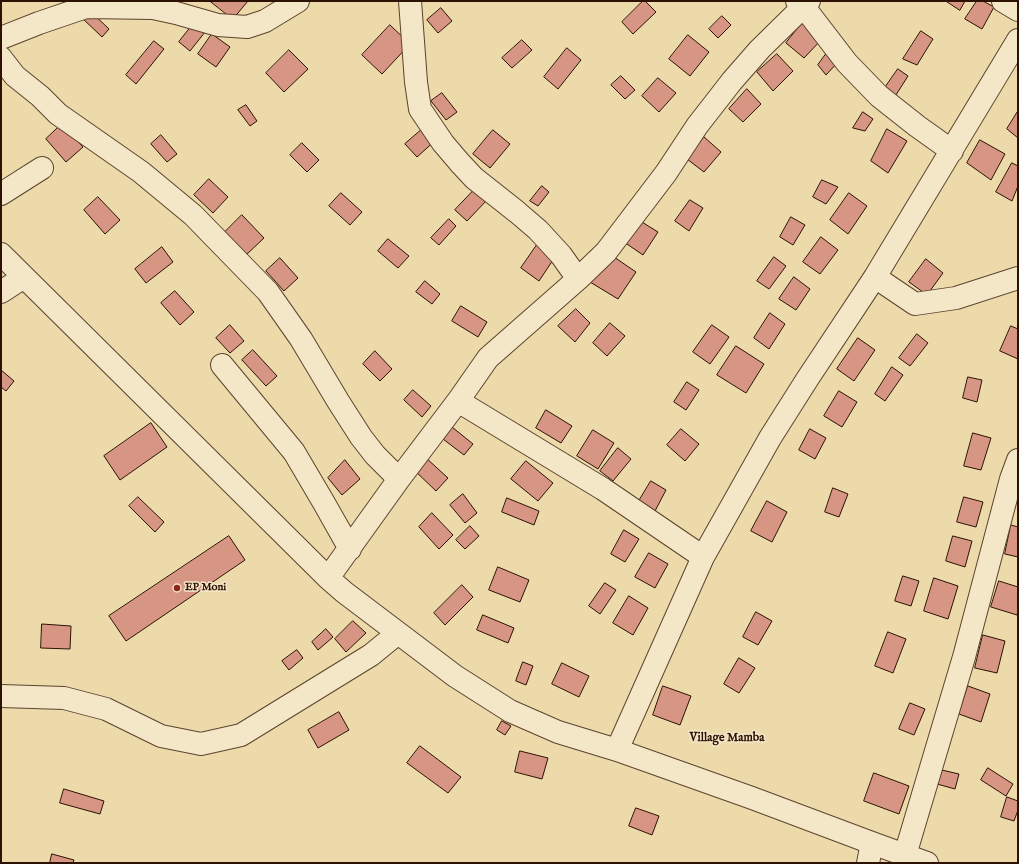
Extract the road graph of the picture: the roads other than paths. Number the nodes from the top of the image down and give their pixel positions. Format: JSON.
{"nodes":[{"id":1,"x":298,"y":1,"type":"edge"},
{"id":2,"x":410,"y":1,"type":"edge"},
{"id":3,"x":1003,"y":1,"type":"edge"},
{"id":4,"x":803,"y":3,"type":"edge"},
{"id":5,"x":1018,"y":10,"type":"edge"},
{"id":6,"x":1,"y":38,"type":"edge"},
{"id":7,"x":1018,"y":40,"type":"edge"},
{"id":8,"x":1,"y":58,"type":"edge"},
{"id":9,"x":952,"y":151,"type":"junction"},
{"id":10,"x":42,"y":168,"type":"dead end"},
{"id":11,"x":1,"y":194,"type":"edge"},
{"id":12,"x":1,"y":254,"type":"edge"},
{"id":13,"x":24,"y":276,"type":"junction"},
{"id":14,"x":875,"y":277,"type":"junction"},
{"id":15,"x":1018,"y":278,"type":"edge"},
{"id":16,"x":578,"y":279,"type":"junction"},
{"id":17,"x":1,"y":292,"type":"edge"},
{"id":18,"x":222,"y":365,"type":"dead end"},
{"id":19,"x":458,"y":401,"type":"junction"},
{"id":20,"x":1018,"y":460,"type":"edge"},
{"id":21,"x":399,"y":479,"type":"junction"},
{"id":22,"x":350,"y":549,"type":"junction"},
{"id":23,"x":703,"y":557,"type":"junction"},
{"id":24,"x":328,"y":578,"type":"junction"},
{"id":25,"x":398,"y":633,"type":"junction"},
{"id":26,"x":1,"y":696,"type":"edge"},
{"id":27,"x":618,"y":750,"type":"junction"},
{"id":28,"x":870,"y":853,"type":"edge"},
{"id":29,"x":905,"y":855,"type":"junction"},
{"id":30,"x":927,"y":863,"type":"edge"}],
"edges":[{"from":1,"to":6,"type":"street"},
{"from":2,"to":16,"type":"street"},
{"from":3,"to":5,"type":"street"},
{"from":4,"to":9,"type":"street"},
{"from":4,"to":16,"type":"street"},
{"from":7,"to":9,"type":"street"},
{"from":8,"to":21,"type":"street"},
{"from":9,"to":14,"type":"street"},
{"from":10,"to":11,"type":"street"},
{"from":12,"to":13,"type":"street"},
{"from":13,"to":17,"type":"street"},
{"from":13,"to":24,"type":"street"},
{"from":14,"to":15,"type":"street"},
{"from":14,"to":23,"type":"street"},
{"from":16,"to":19,"type":"street"},
{"from":18,"to":22,"type":"street"},
{"from":19,"to":21,"type":"street"},
{"from":19,"to":23,"type":"street"},
{"from":20,"to":29,"type":"street"},
{"from":21,"to":22,"type":"street"},
{"from":22,"to":24,"type":"street"},
{"from":23,"to":27,"type":"street"},
{"from":24,"to":25,"type":"street"},
{"from":25,"to":26,"type":"street"},
{"from":25,"to":27,"type":"street"},
{"from":27,"to":28,"type":"street"},
{"from":28,"to":29,"type":"street"},
{"from":29,"to":30,"type":"street"}]}
